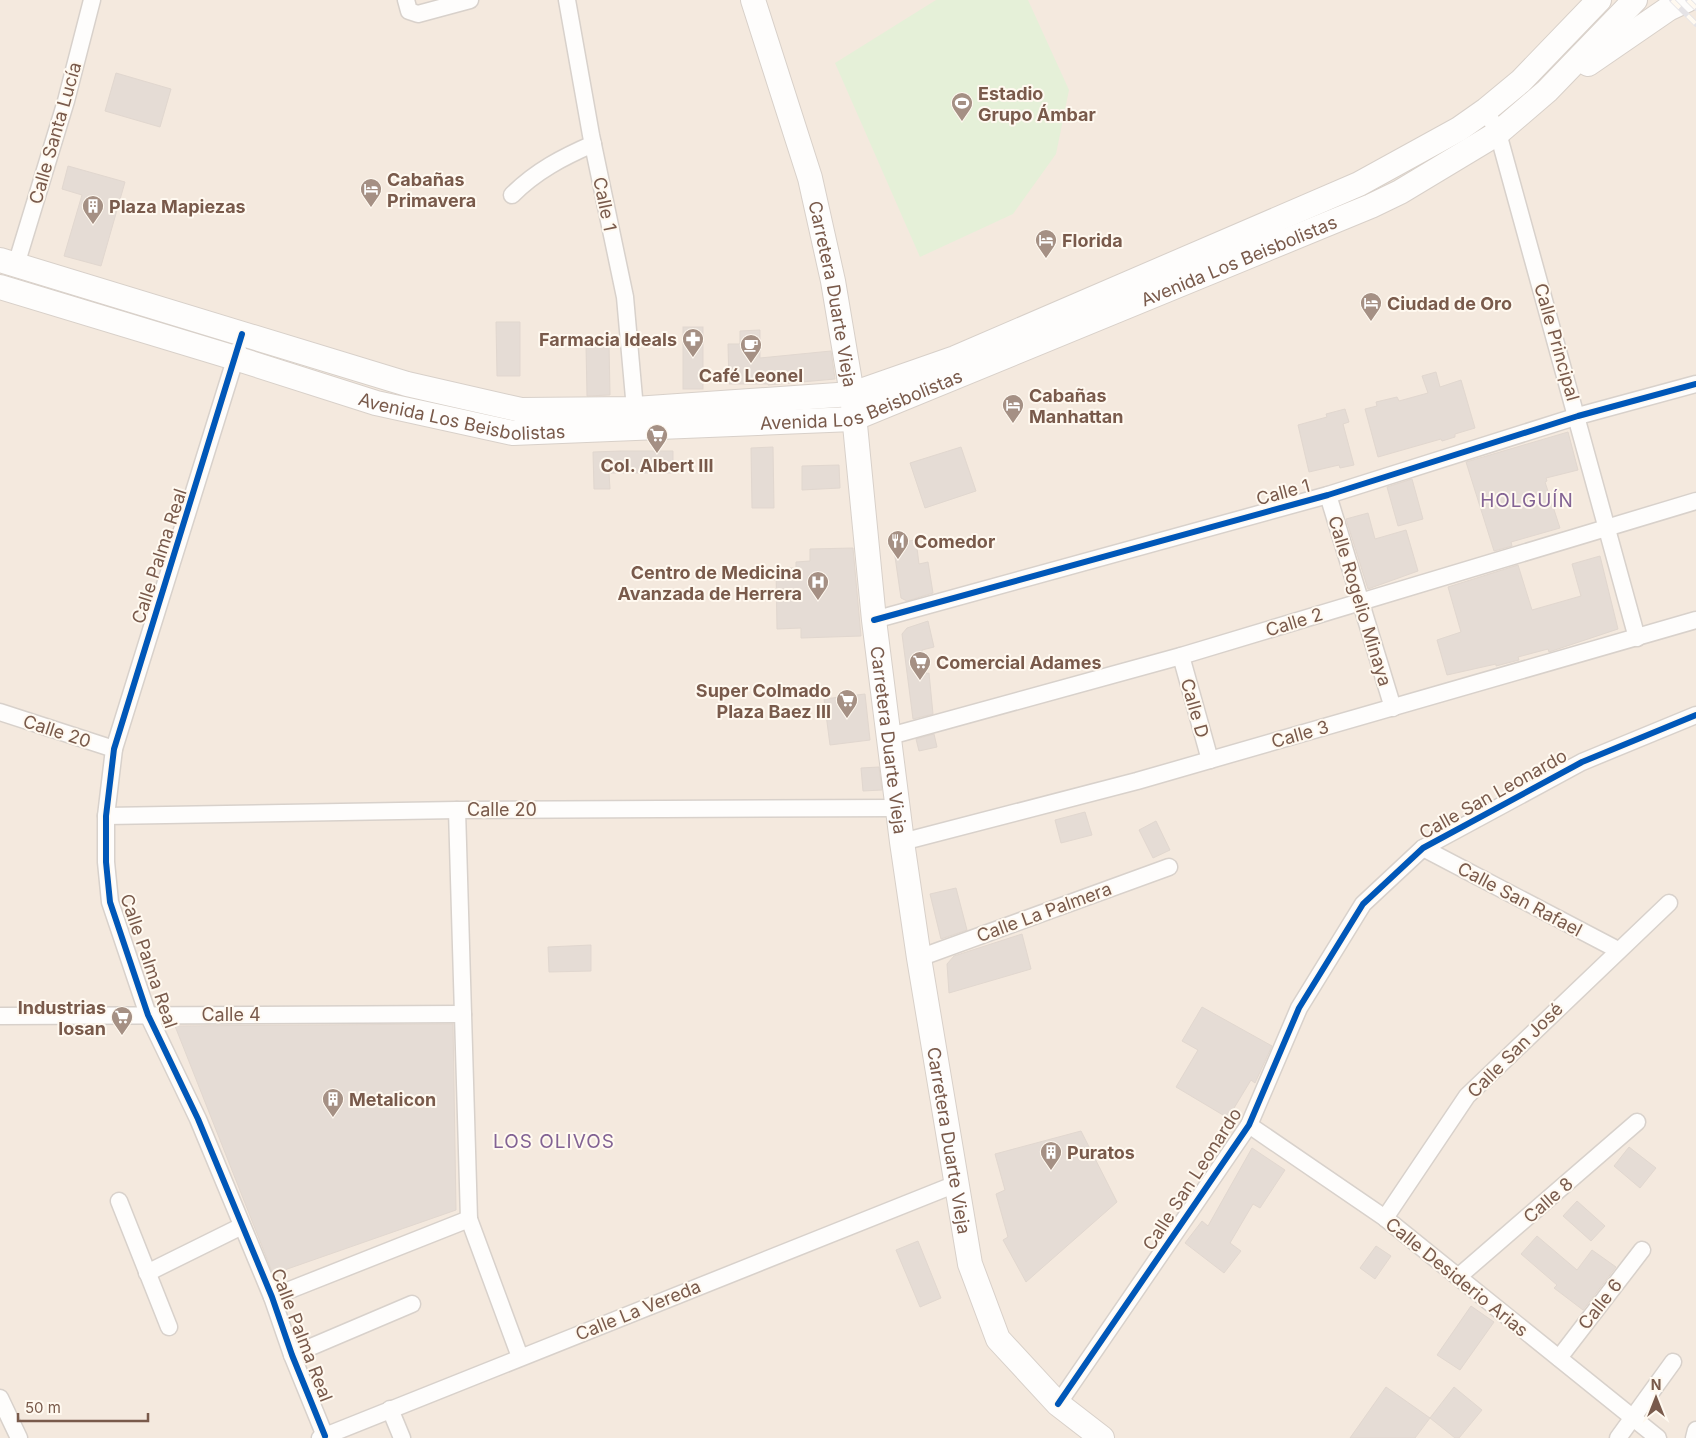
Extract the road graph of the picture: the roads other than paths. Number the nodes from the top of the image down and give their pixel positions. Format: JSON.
{"nodes":[{"id":1,"x":92,"y":0,"type":"edge"},
{"id":2,"x":406,"y":0,"type":"edge"},
{"id":3,"x":470,"y":0,"type":"edge"},
{"id":4,"x":567,"y":0,"type":"edge"},
{"id":5,"x":753,"y":0,"type":"edge"},
{"id":6,"x":1599,"y":0,"type":"edge"},
{"id":7,"x":1635,"y":0,"type":"edge"},
{"id":8,"x":1686,"y":0,"type":"edge"},
{"id":9,"x":1547,"y":92,"type":"junction"},
{"id":10,"x":1486,"y":110,"type":"junction"},
{"id":11,"x":1498,"y":133,"type":"junction"},
{"id":12,"x":593,"y":144,"type":"junction"},
{"id":13,"x":512,"y":195,"type":"dead end"},
{"id":14,"x":8,"y":263,"type":"edge"},
{"id":15,"x":0,"y":287,"type":"edge"},
{"id":16,"x":242,"y":334,"type":"junction"},
{"id":17,"x":235,"y":358,"type":"junction"},
{"id":18,"x":1696,"y":384,"type":"edge"},
{"id":19,"x":852,"y":394,"type":"junction"},
{"id":20,"x":635,"y":409,"type":"junction"},
{"id":21,"x":1578,"y":416,"type":"junction"},
{"id":22,"x":853,"y":419,"type":"junction"},
{"id":23,"x":1328,"y":495,"type":"junction"},
{"id":24,"x":1696,"y":501,"type":"edge"},
{"id":25,"x":1606,"y":527,"type":"junction"},
{"id":26,"x":1360,"y":602,"type":"junction"},
{"id":27,"x":874,"y":620,"type":"junction"},
{"id":28,"x":1696,"y":620,"type":"edge"},
{"id":29,"x":1637,"y":638,"type":"junction"},
{"id":30,"x":1181,"y":656,"type":"junction"},
{"id":31,"x":1393,"y":708,"type":"junction"},
{"id":32,"x":0,"y":712,"type":"edge"},
{"id":33,"x":1696,"y":715,"type":"edge"},
{"id":34,"x":890,"y":736,"type":"junction"},
{"id":35,"x":114,"y":749,"type":"junction"},
{"id":36,"x":1210,"y":760,"type":"junction"},
{"id":37,"x":898,"y":808,"type":"junction"},
{"id":38,"x":457,"y":810,"type":"junction"},
{"id":39,"x":106,"y":816,"type":"junction"},
{"id":40,"x":902,"y":842,"type":"junction"},
{"id":41,"x":1423,"y":848,"type":"junction"},
{"id":42,"x":1169,"y":867,"type":"dead end"},
{"id":43,"x":1669,"y":902,"type":"dead end"},
{"id":44,"x":1618,"y":950,"type":"junction"},
{"id":45,"x":918,"y":958,"type":"junction"},
{"id":46,"x":463,"y":1014,"type":"junction"},
{"id":47,"x":148,"y":1015,"type":"junction"},
{"id":48,"x":0,"y":1016,"type":"edge"},
{"id":49,"x":1638,"y":1122,"type":"dead end"},
{"id":50,"x":1249,"y":1125,"type":"junction"},
{"id":51,"x":956,"y":1184,"type":"junction"},
{"id":52,"x":119,"y":1201,"type":"dead end"},
{"id":53,"x":469,"y":1218,"type":"junction"},
{"id":54,"x":1385,"y":1218,"type":"junction"},
{"id":55,"x":242,"y":1226,"type":"junction"},
{"id":56,"x":1642,"y":1250,"type":"dead end"},
{"id":57,"x":147,"y":1273,"type":"junction"},
{"id":58,"x":1458,"y":1277,"type":"junction"},
{"id":59,"x":272,"y":1297,"type":"junction"},
{"id":60,"x":412,"y":1304,"type":"dead end"},
{"id":61,"x":169,"y":1327,"type":"dead end"},
{"id":62,"x":292,"y":1355,"type":"junction"},
{"id":63,"x":520,"y":1357,"type":"junction"},
{"id":64,"x":1559,"y":1358,"type":"junction"},
{"id":65,"x":1673,"y":1362,"type":"dead end"},
{"id":66,"x":0,"y":1398,"type":"edge"},
{"id":67,"x":1058,"y":1404,"type":"junction"},
{"id":68,"x":390,"y":1409,"type":"junction"},
{"id":69,"x":1632,"y":1418,"type":"junction"},
{"id":70,"x":1696,"y":1430,"type":"edge"},
{"id":71,"x":323,"y":1437,"type":"edge"},
{"id":72,"x":19,"y":1438,"type":"edge"},
{"id":73,"x":402,"y":1438,"type":"edge"},
{"id":74,"x":1102,"y":1438,"type":"edge"},
{"id":75,"x":1618,"y":1438,"type":"edge"},
{"id":76,"x":1658,"y":1438,"type":"edge"},
{"id":77,"x":1694,"y":1438,"type":"edge"}],
"edges":[{"from":1,"to":14,"type":"street","name":"Calle Santa Lucía"},
{"from":2,"to":3,"type":"street"},
{"from":4,"to":12,"type":"street","name":"Calle 1"},
{"from":5,"to":19,"type":"main road","name":"Carretera Duarte Vieja"},
{"from":6,"to":10,"type":"main road","name":"Avenida Los Beisbolistas"},
{"from":7,"to":9,"type":"main road","name":"Avenida Los Beisbolistas"},
{"from":8,"to":9,"type":"main road"},
{"from":9,"to":11,"type":"main road","name":"Avenida Los Beisbolistas"},
{"from":10,"to":11,"type":"street","name":"Calle Principal"},
{"from":10,"to":19,"type":"main road","name":"Avenida Los Beisbolistas"},
{"from":11,"to":21,"type":"street","name":"Calle Principal"},
{"from":11,"to":22,"type":"main road","name":"Avenida Los Beisbolistas"},
{"from":12,"to":13,"type":"street"},
{"from":12,"to":20,"type":"street","name":"Calle 1"},
{"from":14,"to":16,"type":"main road","name":"Avenida Los Beisbolistas"},
{"from":15,"to":17,"type":"main road","name":"Avenida Los Beisbolistas"},
{"from":16,"to":17,"type":"street","name":"Calle Palma Real"},
{"from":16,"to":20,"type":"main road","name":"Avenida Los Beisbolistas"},
{"from":17,"to":22,"type":"main road","name":"Avenida Los Beisbolistas"},
{"from":17,"to":35,"type":"street","name":"Calle Palma Real"},
{"from":18,"to":21,"type":"street","name":"Calle 1"},
{"from":19,"to":20,"type":"main road","name":"Avenida Los Beisbolistas"},
{"from":19,"to":22,"type":"main road","name":"Carretera Duarte Vieja"},
{"from":21,"to":23,"type":"street","name":"Calle 1"},
{"from":21,"to":25,"type":"street","name":"Calle Principal"},
{"from":22,"to":27,"type":"main road","name":"Carretera Duarte Vieja"},
{"from":23,"to":26,"type":"street","name":"Calle Rogelio Minaya"},
{"from":23,"to":27,"type":"street","name":"Calle 1"},
{"from":24,"to":25,"type":"street","name":"Calle 2"},
{"from":25,"to":26,"type":"street","name":"Calle 2"},
{"from":25,"to":29,"type":"street","name":"Calle Principal"},
{"from":26,"to":30,"type":"street","name":"Calle 2"},
{"from":26,"to":31,"type":"street","name":"Calle Rogelio Minaya"},
{"from":27,"to":34,"type":"main road","name":"Carretera Duarte Vieja"},
{"from":28,"to":29,"type":"street","name":"Calle 3"},
{"from":29,"to":31,"type":"street","name":"Calle 3"},
{"from":30,"to":34,"type":"street","name":"Calle 2"},
{"from":30,"to":36,"type":"street","name":"Calle D"},
{"from":31,"to":36,"type":"street","name":"Calle 3"},
{"from":32,"to":35,"type":"street","name":"Calle 20"},
{"from":33,"to":41,"type":"street","name":"Calle San Leonardo"},
{"from":34,"to":37,"type":"main road","name":"Carretera Duarte Vieja"},
{"from":35,"to":39,"type":"street","name":"Calle Palma Real"},
{"from":36,"to":40,"type":"street","name":"Calle 3"},
{"from":37,"to":38,"type":"street","name":"Calle 20"},
{"from":37,"to":40,"type":"main road","name":"Carretera Duarte Vieja"},
{"from":38,"to":39,"type":"street","name":"Calle 20"},
{"from":38,"to":46,"type":"street"},
{"from":39,"to":47,"type":"street","name":"Calle Palma Real"},
{"from":40,"to":45,"type":"main road","name":"Carretera Duarte Vieja"},
{"from":41,"to":44,"type":"street","name":"Calle San Rafael"},
{"from":41,"to":50,"type":"street","name":"Calle San Leonardo"},
{"from":42,"to":45,"type":"street","name":"Calle La Palmera"},
{"from":43,"to":44,"type":"street","name":"Calle San José"},
{"from":44,"to":54,"type":"street","name":"Calle San José"},
{"from":45,"to":51,"type":"main road","name":"Carretera Duarte Vieja"},
{"from":46,"to":47,"type":"street","name":"Calle 4"},
{"from":46,"to":53,"type":"street"},
{"from":47,"to":48,"type":"street","name":"Calle 4"},
{"from":47,"to":55,"type":"street","name":"Calle Palma Real"},
{"from":49,"to":58,"type":"street","name":"Calle 8"},
{"from":50,"to":54,"type":"street","name":"Calle Desiderio Arias"},
{"from":50,"to":67,"type":"street","name":"Calle San Leonardo"},
{"from":51,"to":63,"type":"street","name":"Calle La Vereda"},
{"from":51,"to":67,"type":"main road","name":"Carretera Duarte Vieja"},
{"from":52,"to":57,"type":"street"},
{"from":53,"to":59,"type":"street"},
{"from":53,"to":63,"type":"street"},
{"from":54,"to":58,"type":"street","name":"Calle Desiderio Arias"},
{"from":55,"to":57,"type":"street"},
{"from":55,"to":59,"type":"street","name":"Calle Palma Real"},
{"from":56,"to":64,"type":"street","name":"Calle 6"},
{"from":57,"to":61,"type":"street"},
{"from":58,"to":64,"type":"street","name":"Calle Desiderio Arias"},
{"from":59,"to":62,"type":"street","name":"Calle Palma Real"},
{"from":60,"to":62,"type":"street"},
{"from":62,"to":71,"type":"street","name":"Calle Palma Real"},
{"from":63,"to":68,"type":"street","name":"Calle La Vereda"},
{"from":64,"to":69,"type":"street","name":"Calle Desiderio Arias"},
{"from":65,"to":69,"type":"street"},
{"from":66,"to":72,"type":"street"},
{"from":67,"to":74,"type":"main road","name":"Carretera Duarte Vieja"},
{"from":68,"to":71,"type":"street","name":"Calle La Vereda"},
{"from":68,"to":73,"type":"street"},
{"from":69,"to":75,"type":"street"},
{"from":69,"to":76,"type":"street","name":"Calle Desiderio Arias"},
{"from":70,"to":77,"type":"street"}]}
